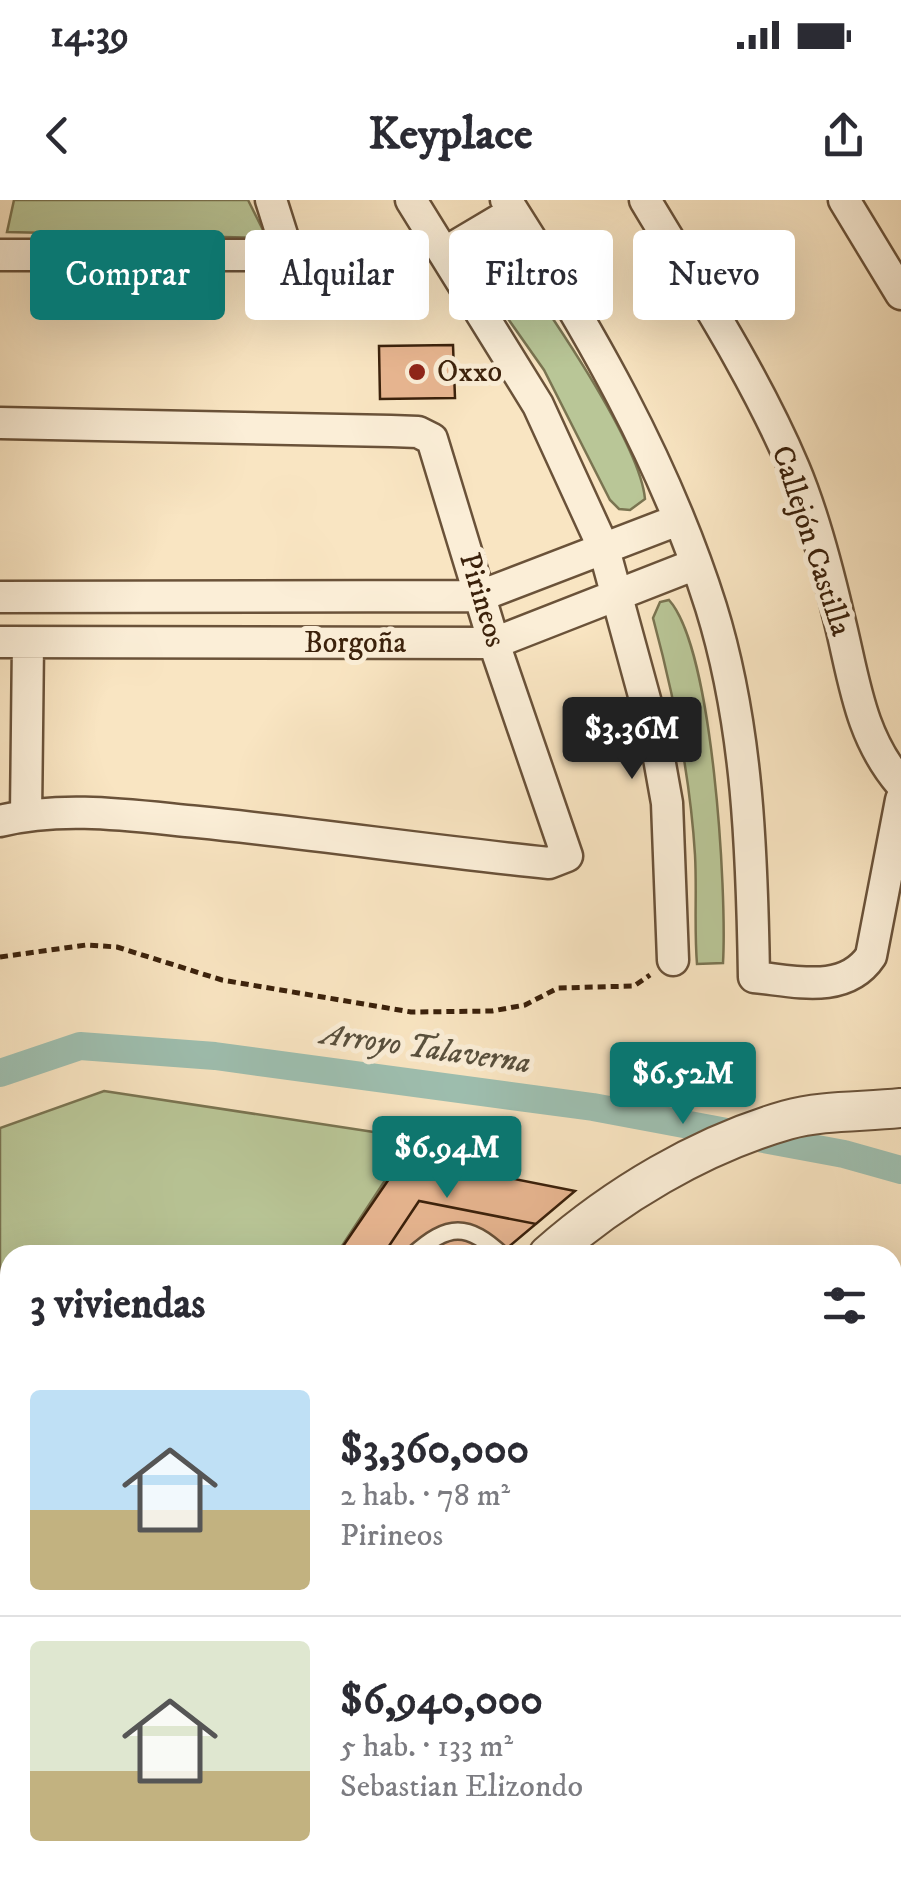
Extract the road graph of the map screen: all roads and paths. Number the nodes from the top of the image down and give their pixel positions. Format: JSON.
{"nodes":[{"id":1,"x":270,"y":200,"type":"edge"},
{"id":2,"x":412,"y":200,"type":"edge"},
{"id":3,"x":645,"y":200,"type":"edge"},
{"id":4,"x":844,"y":200,"type":"edge"},
{"id":5,"x":509,"y":206,"type":"edge"},
{"id":6,"x":444,"y":254,"type":"junction"},
{"id":7,"x":0,"y":255,"type":"edge"},
{"id":8,"x":901,"y":294,"type":"edge"},
{"id":9,"x":0,"y":423,"type":"edge"},
{"id":10,"x":678,"y":520,"type":"junction"},
{"id":11,"x":604,"y":549,"type":"junction"},
{"id":12,"x":696,"y":564,"type":"junction"},
{"id":13,"x":618,"y":593,"type":"junction"},
{"id":14,"x":480,"y":596,"type":"junction"},
{"id":15,"x":0,"y":597,"type":"edge"},
{"id":16,"x":14,"y":643,"type":"edge"},
{"id":17,"x":494,"y":643,"type":"junction"},
{"id":18,"x":901,"y":784,"type":"edge"},
{"id":19,"x":901,"y":800,"type":"edge"},
{"id":20,"x":13,"y":818,"type":"edge"},
{"id":21,"x":0,"y":957,"type":"edge"},
{"id":22,"x":673,"y":960,"type":"joint"},
{"id":23,"x":901,"y":1108,"type":"edge"},
{"id":24,"x":425,"y":1245,"type":"edge"},
{"id":25,"x":490,"y":1245,"type":"edge"},
{"id":26,"x":561,"y":1245,"type":"edge"}],
"edges":[{"from":1,"to":7,"type":"street"},
{"from":2,"to":6,"type":"street"},
{"from":3,"to":18,"type":"street","name":"Callejón Castilla"},
{"from":4,"to":8,"type":"street"},
{"from":5,"to":6,"type":"street"},
{"from":5,"to":10,"type":"street"},
{"from":6,"to":11,"type":"street"},
{"from":9,"to":14,"type":"street","name":"Pirineos"},
{"from":10,"to":11,"type":"street","name":"Borgoña"},
{"from":10,"to":12,"type":"street"},
{"from":11,"to":13,"type":"street"},
{"from":11,"to":14,"type":"street","name":"Borgoña"},
{"from":12,"to":13,"type":"street","name":"Borgoña"},
{"from":12,"to":19,"type":"street"},
{"from":13,"to":17,"type":"street","name":"Borgoña"},
{"from":13,"to":22,"type":"street"},
{"from":14,"to":15,"type":"street","name":"Borgoña"},
{"from":14,"to":17,"type":"street","name":"Pirineos"},
{"from":16,"to":17,"type":"street","name":"Borgoña"},
{"from":16,"to":20,"type":"street"},
{"from":17,"to":20,"type":"street","name":"Pirineos"},
{"from":21,"to":22,"type":"path"},
{"from":23,"to":26,"type":"street"},
{"from":24,"to":25,"type":"lane"}]}
